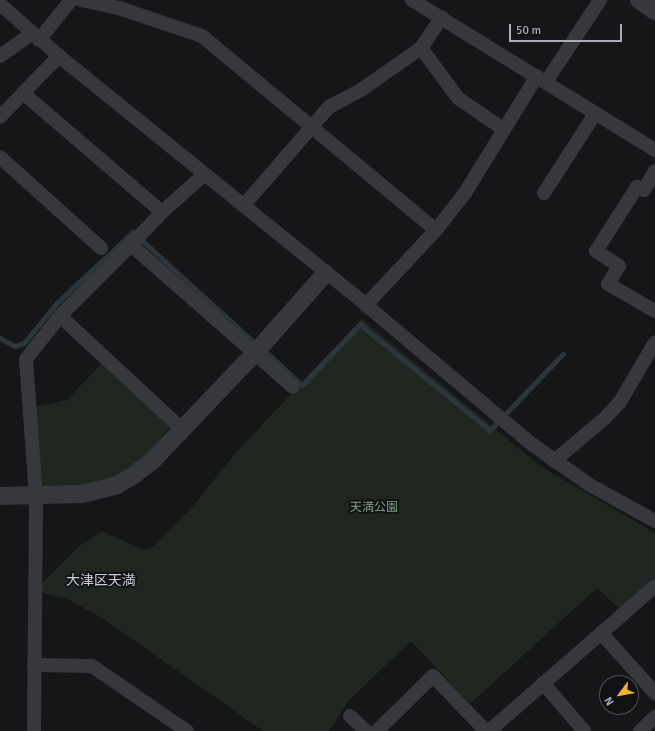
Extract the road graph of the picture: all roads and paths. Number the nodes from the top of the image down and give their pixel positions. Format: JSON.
{"nodes":[{"id":1,"x":71,"y":0,"type":"edge"},
{"id":2,"x":81,"y":0,"type":"edge"},
{"id":3,"x":412,"y":0,"type":"edge"},
{"id":4,"x":600,"y":0,"type":"edge"},
{"id":5,"x":639,"y":0,"type":"edge"},
{"id":6,"x":0,"y":4,"type":"edge"},
{"id":7,"x":655,"y":11,"type":"edge"},
{"id":8,"x":442,"y":17,"type":"junction"},
{"id":9,"x":36,"y":37,"type":"junction"},
{"id":10,"x":421,"y":48,"type":"junction"},
{"id":11,"x":0,"y":56,"type":"edge"},
{"id":12,"x":59,"y":56,"type":"junction"},
{"id":13,"x":542,"y":79,"type":"junction"},
{"id":14,"x":24,"y":93,"type":"junction"},
{"id":15,"x":594,"y":114,"type":"junction"},
{"id":16,"x":0,"y":117,"type":"edge"},
{"id":17,"x":312,"y":125,"type":"junction"},
{"id":18,"x":503,"y":129,"type":"junction"},
{"id":19,"x":655,"y":150,"type":"edge"},
{"id":20,"x":0,"y":157,"type":"edge"},
{"id":21,"x":655,"y":171,"type":"edge"},
{"id":22,"x":205,"y":174,"type":"junction"},
{"id":23,"x":544,"y":193,"type":"dead end"},
{"id":24,"x":244,"y":205,"type":"junction"},
{"id":25,"x":162,"y":212,"type":"junction"},
{"id":26,"x":436,"y":230,"type":"junction"},
{"id":27,"x":131,"y":245,"type":"junction"},
{"id":28,"x":101,"y":248,"type":"dead end"},
{"id":29,"x":324,"y":274,"type":"junction"},
{"id":30,"x":366,"y":305,"type":"junction"},
{"id":31,"x":655,"y":312,"type":"edge"},
{"id":32,"x":60,"y":316,"type":"junction"},
{"id":33,"x":655,"y":342,"type":"edge"},
{"id":34,"x":255,"y":353,"type":"junction"},
{"id":35,"x":293,"y":387,"type":"dead end"},
{"id":36,"x":182,"y":429,"type":"junction"},
{"id":37,"x":554,"y":462,"type":"junction"},
{"id":38,"x":0,"y":496,"type":"edge"},
{"id":39,"x":36,"y":496,"type":"junction"},
{"id":40,"x":655,"y":521,"type":"edge"},
{"id":41,"x":655,"y":586,"type":"edge"},
{"id":42,"x":601,"y":633,"type":"junction"},
{"id":43,"x":34,"y":665,"type":"junction"},
{"id":44,"x":543,"y":683,"type":"junction"},
{"id":45,"x":655,"y":693,"type":"edge"},
{"id":46,"x":350,"y":716,"type":"dead end"},
{"id":47,"x":655,"y":717,"type":"edge"},
{"id":48,"x":181,"y":730,"type":"edge"},
{"id":49,"x":34,"y":731,"type":"edge"},
{"id":50,"x":366,"y":731,"type":"edge"},
{"id":51,"x":377,"y":731,"type":"edge"},
{"id":52,"x":486,"y":731,"type":"edge"},
{"id":53,"x":489,"y":731,"type":"edge"},
{"id":54,"x":584,"y":731,"type":"edge"},
{"id":55,"x":640,"y":731,"type":"edge"}],
"edges":[{"from":1,"to":9,"type":"street"},
{"from":2,"to":17,"type":"street"},
{"from":3,"to":8,"type":"street"},
{"from":4,"to":13,"type":"street"},
{"from":5,"to":7,"type":"street"},
{"from":6,"to":9,"type":"street"},
{"from":8,"to":10,"type":"street"},
{"from":8,"to":13,"type":"street"},
{"from":9,"to":11,"type":"street"},
{"from":9,"to":12,"type":"street"},
{"from":10,"to":17,"type":"street"},
{"from":10,"to":18,"type":"street"},
{"from":12,"to":14,"type":"street"},
{"from":12,"to":22,"type":"street"},
{"from":13,"to":15,"type":"street"},
{"from":13,"to":18,"type":"street"},
{"from":14,"to":16,"type":"street"},
{"from":14,"to":25,"type":"street"},
{"from":15,"to":19,"type":"street"},
{"from":15,"to":23,"type":"street"},
{"from":17,"to":24,"type":"street"},
{"from":17,"to":26,"type":"street"},
{"from":18,"to":26,"type":"street"},
{"from":20,"to":28,"type":"street"},
{"from":21,"to":31,"type":"street"},
{"from":22,"to":24,"type":"street"},
{"from":22,"to":25,"type":"street"},
{"from":24,"to":29,"type":"street"},
{"from":25,"to":27,"type":"street"},
{"from":26,"to":30,"type":"street"},
{"from":27,"to":32,"type":"street"},
{"from":27,"to":34,"type":"street"},
{"from":29,"to":30,"type":"street"},
{"from":29,"to":34,"type":"street"},
{"from":30,"to":37,"type":"street"},
{"from":32,"to":36,"type":"street"},
{"from":32,"to":39,"type":"street"},
{"from":33,"to":37,"type":"street"},
{"from":34,"to":35,"type":"street"},
{"from":34,"to":36,"type":"street"},
{"from":36,"to":39,"type":"street"},
{"from":37,"to":40,"type":"street"},
{"from":38,"to":39,"type":"street"},
{"from":39,"to":43,"type":"street"},
{"from":41,"to":42,"type":"street"},
{"from":42,"to":44,"type":"street"},
{"from":42,"to":45,"type":"street"},
{"from":43,"to":48,"type":"street"},
{"from":43,"to":49,"type":"street"},
{"from":44,"to":53,"type":"street"},
{"from":44,"to":54,"type":"street"},
{"from":46,"to":50,"type":"street"},
{"from":47,"to":55,"type":"street"},
{"from":51,"to":52,"type":"street"}]}
